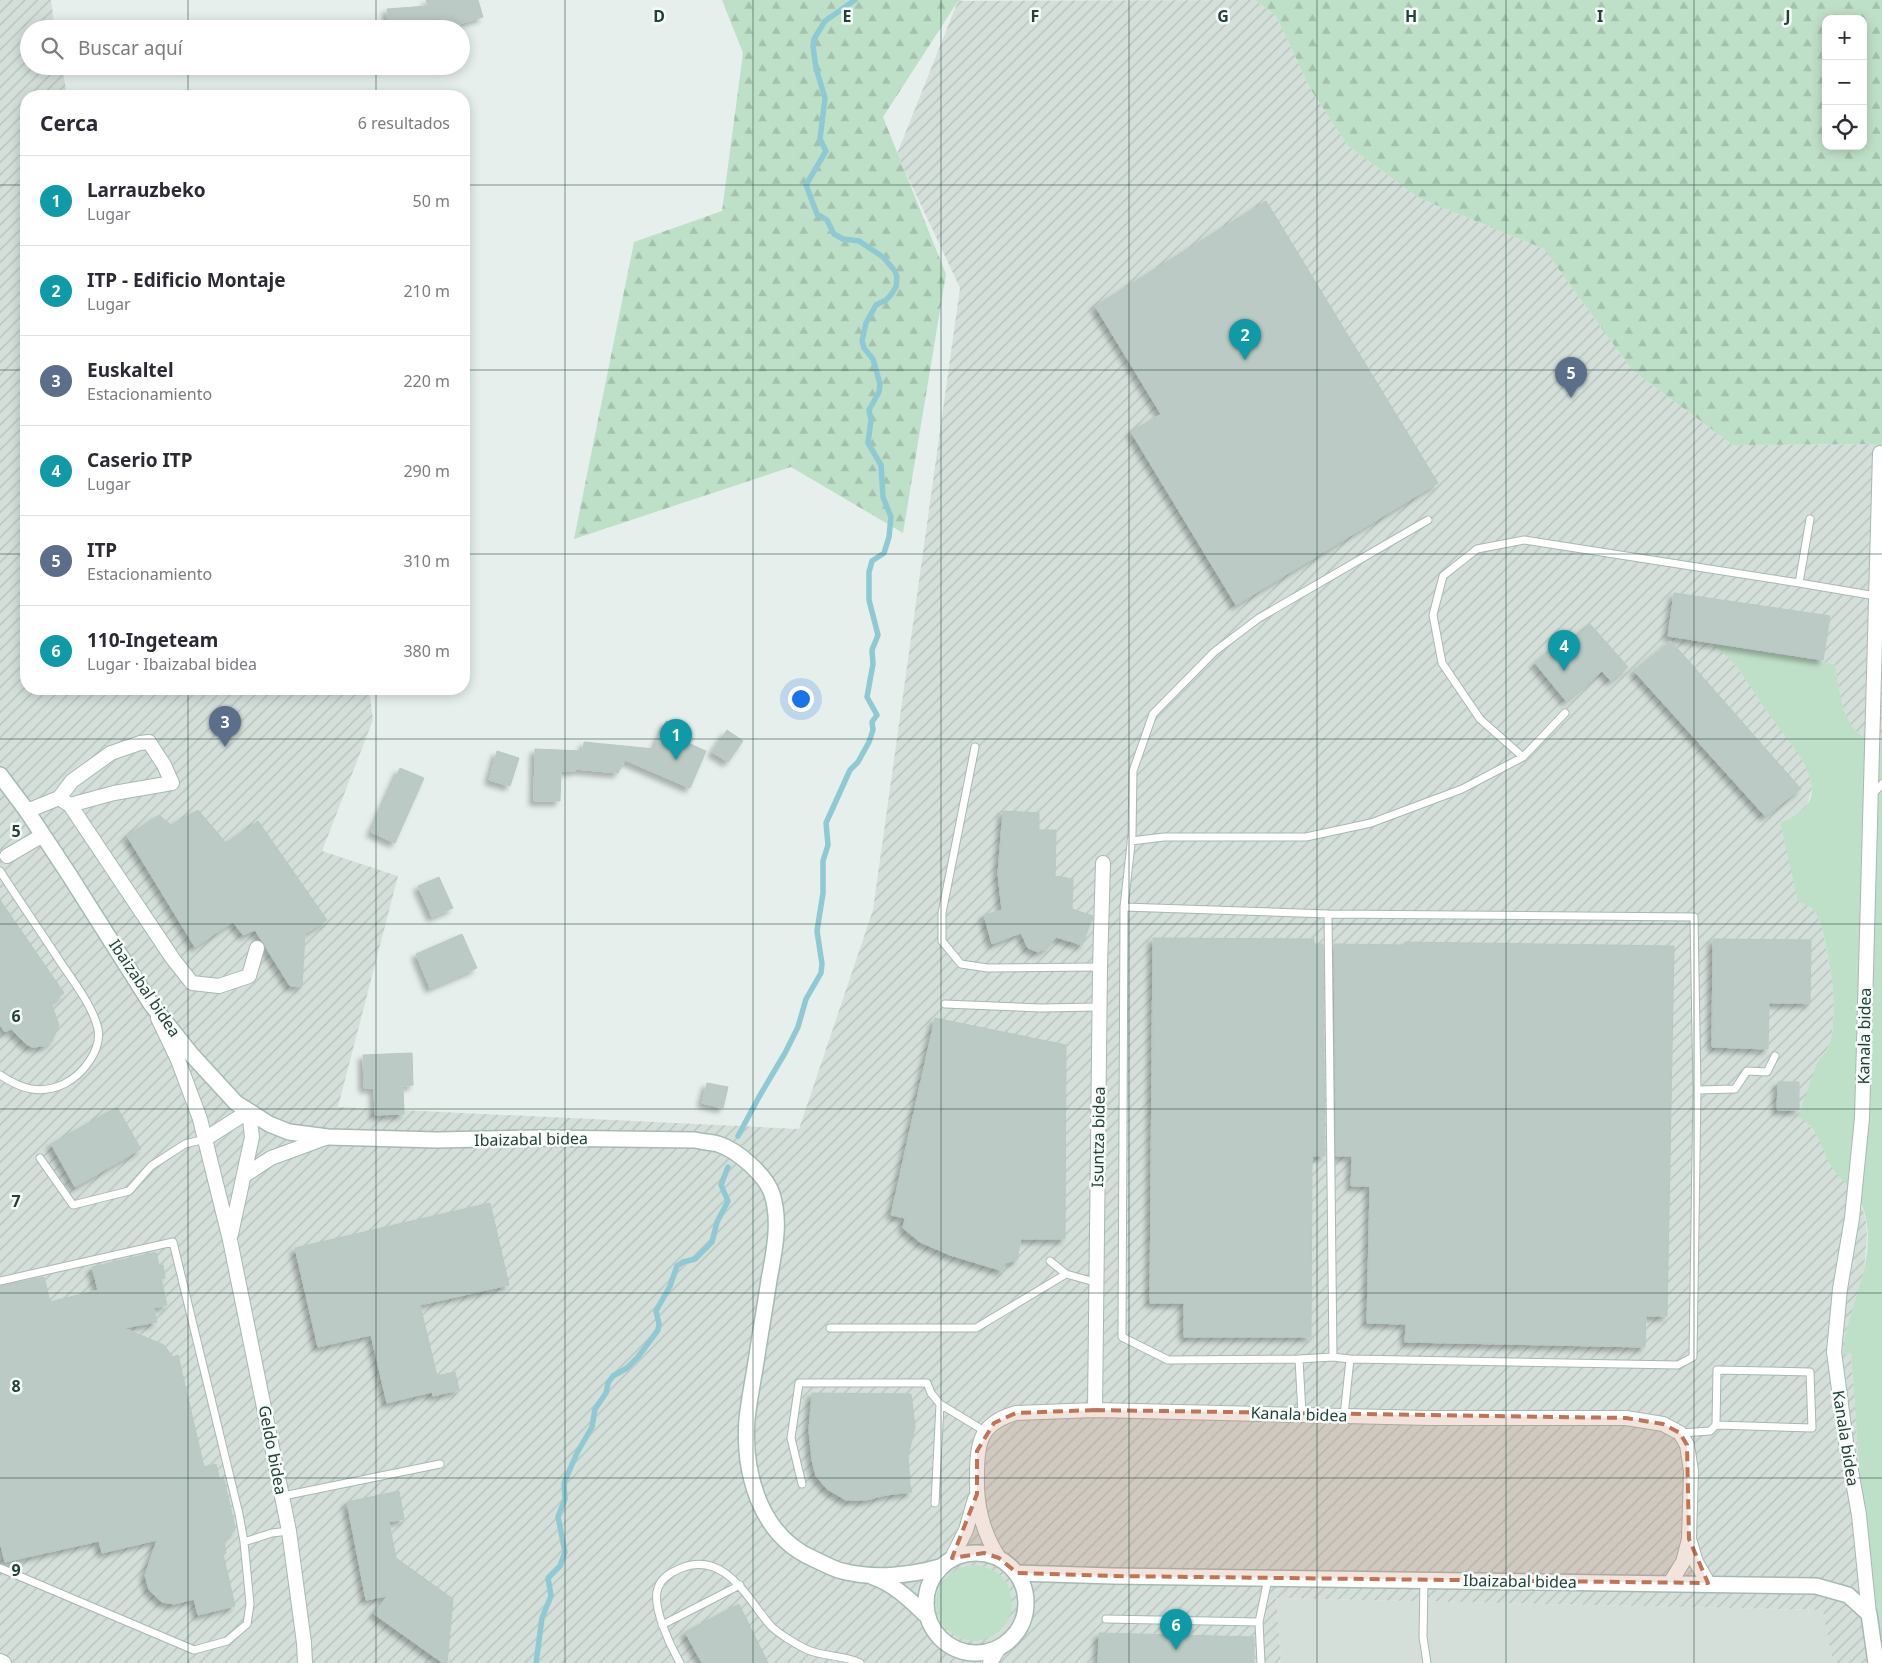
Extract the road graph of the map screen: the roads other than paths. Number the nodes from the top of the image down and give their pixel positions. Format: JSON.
{"nodes":[{"id":1,"x":1880,"y":453,"type":"dead end"},
{"id":2,"x":1810,"y":518,"type":"dead end"},
{"id":3,"x":1428,"y":520,"type":"dead end"},
{"id":4,"x":1799,"y":583,"type":"junction"},
{"id":5,"x":1876,"y":596,"type":"junction"},
{"id":6,"x":1565,"y":713,"type":"dead end"},
{"id":7,"x":975,"y":747,"type":"dead end"},
{"id":8,"x":1523,"y":757,"type":"junction"},
{"id":9,"x":0,"y":775,"type":"edge"},
{"id":10,"x":1882,"y":784,"type":"edge"},
{"id":11,"x":1870,"y":797,"type":"junction"},
{"id":12,"x":64,"y":801,"type":"junction"},
{"id":13,"x":27,"y":811,"type":"junction"},
{"id":14,"x":43,"y":835,"type":"junction"},
{"id":15,"x":1131,"y":841,"type":"junction"},
{"id":16,"x":7,"y":856,"type":"dead end"},
{"id":17,"x":1103,"y":863,"type":"dead end"},
{"id":18,"x":0,"y":871,"type":"edge"},
{"id":19,"x":1124,"y":907,"type":"junction"},
{"id":20,"x":1328,"y":914,"type":"junction"},
{"id":21,"x":257,"y":948,"type":"dead end"},
{"id":22,"x":1100,"y":968,"type":"junction"},
{"id":23,"x":151,"y":1004,"type":"junction"},
{"id":24,"x":945,"y":1004,"type":"dead end"},
{"id":25,"x":1100,"y":1007,"type":"junction"},
{"id":26,"x":1776,"y":1056,"type":"dead end"},
{"id":27,"x":0,"y":1075,"type":"edge"},
{"id":28,"x":1697,"y":1090,"type":"junction"},
{"id":29,"x":249,"y":1111,"type":"junction"},
{"id":30,"x":328,"y":1137,"type":"junction"},
{"id":31,"x":205,"y":1138,"type":"junction"},
{"id":32,"x":40,"y":1158,"type":"dead end"},
{"id":33,"x":245,"y":1175,"type":"junction"},
{"id":34,"x":230,"y":1240,"type":"junction"},
{"id":35,"x":1050,"y":1261,"type":"dead end"},
{"id":36,"x":1066,"y":1274,"type":"junction"},
{"id":37,"x":0,"y":1281,"type":"edge"},
{"id":38,"x":1095,"y":1282,"type":"junction"},
{"id":39,"x":830,"y":1328,"type":"dead end"},
{"id":40,"x":1333,"y":1357,"type":"junction"},
{"id":41,"x":1299,"y":1359,"type":"junction"},
{"id":42,"x":1350,"y":1359,"type":"junction"},
{"id":43,"x":940,"y":1404,"type":"junction"},
{"id":44,"x":1095,"y":1410,"type":"junction"},
{"id":45,"x":1302,"y":1414,"type":"junction"},
{"id":46,"x":1344,"y":1416,"type":"junction"},
{"id":47,"x":1716,"y":1425,"type":"junction"},
{"id":48,"x":986,"y":1432,"type":"junction"},
{"id":49,"x":1680,"y":1433,"type":"junction"},
{"id":50,"x":440,"y":1464,"type":"dead end"},
{"id":51,"x":802,"y":1484,"type":"dead end"},
{"id":52,"x":977,"y":1494,"type":"junction"},
{"id":53,"x":283,"y":1496,"type":"junction"},
{"id":54,"x":935,"y":1503,"type":"dead end"},
{"id":55,"x":289,"y":1531,"type":"junction"},
{"id":56,"x":1689,"y":1540,"type":"junction"},
{"id":57,"x":244,"y":1542,"type":"junction"},
{"id":58,"x":952,"y":1558,"type":"junction"},
{"id":59,"x":999,"y":1558,"type":"junction"},
{"id":60,"x":0,"y":1568,"type":"edge"},
{"id":61,"x":940,"y":1568,"type":"junction"},
{"id":62,"x":1017,"y":1573,"type":"junction"},
{"id":63,"x":862,"y":1574,"type":"junction"},
{"id":64,"x":1268,"y":1578,"type":"junction"},
{"id":65,"x":1424,"y":1580,"type":"junction"},
{"id":66,"x":1670,"y":1583,"type":"junction"},
{"id":67,"x":1708,"y":1583,"type":"junction"},
{"id":68,"x":740,"y":1585,"type":"junction"},
{"id":69,"x":1869,"y":1614,"type":"junction"},
{"id":70,"x":926,"y":1615,"type":"junction"},
{"id":71,"x":1106,"y":1619,"type":"dead end"},
{"id":72,"x":1259,"y":1622,"type":"junction"},
{"id":73,"x":662,"y":1625,"type":"junction"},
{"id":74,"x":999,"y":1648,"type":"junction"},
{"id":75,"x":0,"y":1661,"type":"edge"},
{"id":76,"x":4,"y":1663,"type":"edge"},
{"id":77,"x":305,"y":1663,"type":"edge"},
{"id":78,"x":680,"y":1663,"type":"edge"},
{"id":79,"x":860,"y":1663,"type":"edge"},
{"id":80,"x":990,"y":1663,"type":"edge"},
{"id":81,"x":1261,"y":1663,"type":"edge"},
{"id":82,"x":1427,"y":1663,"type":"edge"},
{"id":83,"x":1876,"y":1663,"type":"edge"}],
"edges":[{"from":1,"to":5,"type":"street","name":"Kanala bidea"},
{"from":2,"to":4,"type":"lane"},
{"from":3,"to":15,"type":"lane"},
{"from":4,"to":5,"type":"lane"},
{"from":4,"to":8,"type":"lane"},
{"from":5,"to":11,"type":"street","name":"Kanala bidea"},
{"from":6,"to":8,"type":"lane"},
{"from":7,"to":22,"type":"lane"},
{"from":8,"to":15,"type":"lane"},
{"from":9,"to":13,"type":"street","name":"Ibaizabal bidea"},
{"from":10,"to":11,"type":"lane"},
{"from":11,"to":69,"type":"street","name":"Kanala bidea"},
{"from":12,"to":12,"type":"street"},
{"from":12,"to":13,"type":"street"},
{"from":12,"to":21,"type":"street"},
{"from":13,"to":14,"type":"street","name":"Ibaizabal bidea"},
{"from":14,"to":16,"type":"street"},
{"from":14,"to":23,"type":"street","name":"Ibaizabal bidea"},
{"from":15,"to":19,"type":"lane"},
{"from":17,"to":22,"type":"street","name":"Isuntza bidea"},
{"from":18,"to":27,"type":"lane"},
{"from":19,"to":20,"type":"lane"},
{"from":19,"to":41,"type":"lane"},
{"from":20,"to":28,"type":"lane"},
{"from":20,"to":40,"type":"lane"},
{"from":22,"to":25,"type":"street","name":"Isuntza bidea"},
{"from":23,"to":29,"type":"street","name":"Ibaizabal bidea"},
{"from":23,"to":31,"type":"street","name":"Geldo bidea"},
{"from":24,"to":25,"type":"lane"},
{"from":25,"to":38,"type":"street","name":"Isuntza bidea"},
{"from":26,"to":28,"type":"lane"},
{"from":28,"to":42,"type":"lane"},
{"from":29,"to":30,"type":"street","name":"Ibaizabal bidea"},
{"from":29,"to":31,"type":"street"},
{"from":29,"to":33,"type":"street"},
{"from":30,"to":33,"type":"street"},
{"from":30,"to":63,"type":"street","name":"Ibaizabal bidea"},
{"from":31,"to":32,"type":"lane"},
{"from":31,"to":34,"type":"street","name":"Geldo bidea"},
{"from":33,"to":34,"type":"street"},
{"from":34,"to":53,"type":"street","name":"Geldo bidea"},
{"from":35,"to":36,"type":"lane"},
{"from":36,"to":38,"type":"lane"},
{"from":36,"to":39,"type":"lane"},
{"from":37,"to":57,"type":"lane"},
{"from":38,"to":44,"type":"street","name":"Isuntza bidea"},
{"from":40,"to":41,"type":"lane"},
{"from":40,"to":42,"type":"lane"},
{"from":41,"to":45,"type":"lane"},
{"from":42,"to":46,"type":"lane"},
{"from":43,"to":48,"type":"lane"},
{"from":43,"to":51,"type":"lane"},
{"from":43,"to":54,"type":"lane"},
{"from":44,"to":45,"type":"street","name":"Kanala bidea"},
{"from":44,"to":48,"type":"street","name":"Kanala bidea"},
{"from":45,"to":46,"type":"street","name":"Kanala bidea"},
{"from":46,"to":49,"type":"street","name":"Kanala bidea"},
{"from":47,"to":47,"type":"lane"},
{"from":47,"to":49,"type":"lane"},
{"from":48,"to":52,"type":"street","name":"Kanala bidea"},
{"from":49,"to":56,"type":"street"},
{"from":50,"to":53,"type":"lane"},
{"from":52,"to":58,"type":"street","name":"Kanala bidea"},
{"from":52,"to":59,"type":"street","name":"Kanala bidea"},
{"from":53,"to":55,"type":"street","name":"Geldo bidea"},
{"from":55,"to":57,"type":"lane"},
{"from":55,"to":77,"type":"street","name":"Geldo bidea"},
{"from":56,"to":66,"type":"street"},
{"from":56,"to":67,"type":"street"},
{"from":57,"to":60,"type":"lane"},
{"from":58,"to":59,"type":"street"},
{"from":58,"to":61,"type":"street"},
{"from":59,"to":62,"type":"street"},
{"from":61,"to":63,"type":"street","name":"Ibaizabal bidea"},
{"from":61,"to":70,"type":"street"},
{"from":62,"to":64,"type":"street","name":"Ibaizabal bidea"},
{"from":62,"to":74,"type":"street"},
{"from":63,"to":70,"type":"street","name":"Ibaizabal bidea"},
{"from":64,"to":65,"type":"street","name":"Ibaizabal bidea"},
{"from":64,"to":72,"type":"lane"},
{"from":65,"to":66,"type":"street","name":"Ibaizabal bidea"},
{"from":65,"to":82,"type":"lane"},
{"from":66,"to":67,"type":"street","name":"Ibaizabal bidea"},
{"from":67,"to":69,"type":"street","name":"Ibaizabal bidea"},
{"from":68,"to":73,"type":"lane"},
{"from":68,"to":73,"type":"lane"},
{"from":68,"to":79,"type":"lane"},
{"from":69,"to":83,"type":"street"},
{"from":70,"to":74,"type":"street"},
{"from":71,"to":72,"type":"lane"},
{"from":72,"to":81,"type":"lane"},
{"from":73,"to":78,"type":"lane"},
{"from":74,"to":80,"type":"street"},
{"from":75,"to":76,"type":"street"}]}
